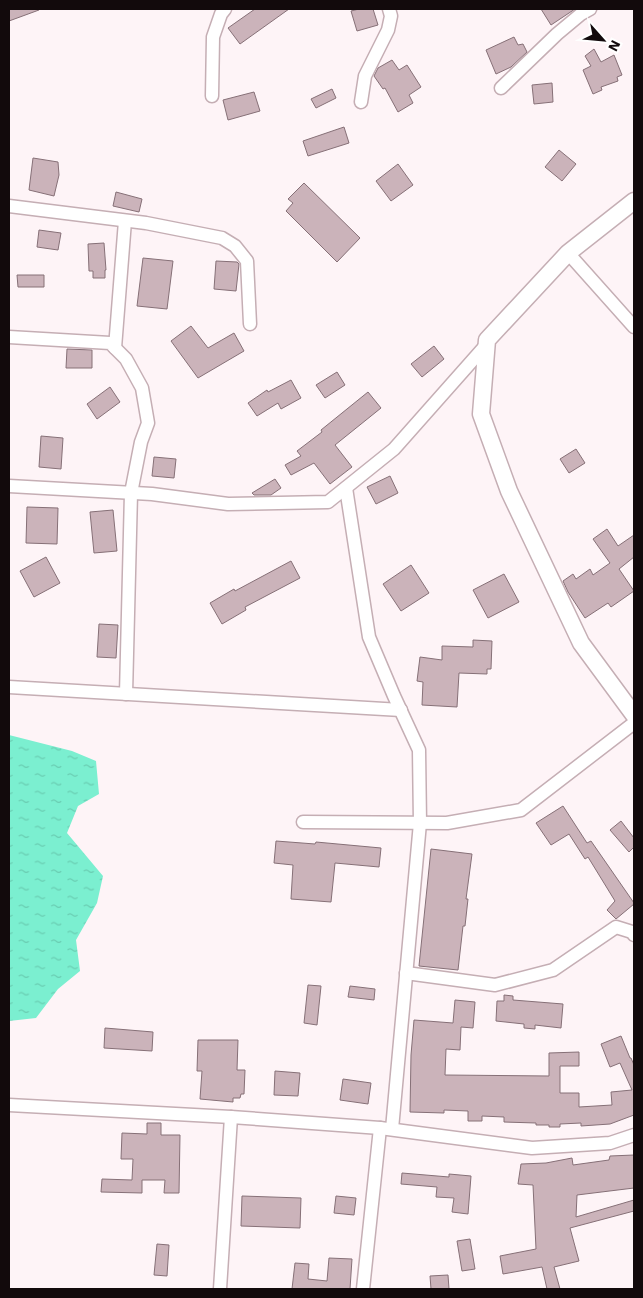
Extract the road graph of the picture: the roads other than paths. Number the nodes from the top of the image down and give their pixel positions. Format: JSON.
{"nodes":[{"id":1,"x":225,"y":9,"type":"edge"},
{"id":2,"x":389,"y":9,"type":"edge"},
{"id":3,"x":590,"y":9,"type":"edge"},
{"id":4,"x":501,"y":88,"type":"dead end"},
{"id":5,"x":212,"y":96,"type":"dead end"},
{"id":6,"x":361,"y":102,"type":"dead end"},
{"id":7,"x":634,"y":201,"type":"edge"},
{"id":8,"x":9,"y":206,"type":"edge"},
{"id":9,"x":126,"y":221,"type":"junction"},
{"id":10,"x":568,"y":253,"type":"junction"},
{"id":11,"x":250,"y":324,"type":"dead end"},
{"id":12,"x":634,"y":327,"type":"edge"},
{"id":13,"x":9,"y":337,"type":"edge"},
{"id":14,"x":487,"y":344,"type":"junction"},
{"id":15,"x":115,"y":348,"type":"junction"},
{"id":16,"x":9,"y":486,"type":"edge"},
{"id":17,"x":346,"y":488,"type":"junction"},
{"id":18,"x":131,"y":493,"type":"junction"},
{"id":19,"x":9,"y":687,"type":"edge"},
{"id":20,"x":126,"y":694,"type":"junction"},
{"id":21,"x":401,"y":710,"type":"junction"},
{"id":22,"x":634,"y":715,"type":"edge"},
{"id":23,"x":634,"y":723,"type":"edge"},
{"id":24,"x":303,"y":822,"type":"dead end"},
{"id":25,"x":420,"y":823,"type":"junction"},
{"id":26,"x":634,"y":935,"type":"edge"},
{"id":27,"x":406,"y":973,"type":"junction"},
{"id":28,"x":9,"y":1105,"type":"edge"},
{"id":29,"x":231,"y":1117,"type":"junction"},
{"id":30,"x":386,"y":1129,"type":"junction"},
{"id":31,"x":634,"y":1134,"type":"edge"},
{"id":32,"x":220,"y":1289,"type":"edge"},
{"id":33,"x":363,"y":1289,"type":"edge"}],
"edges":[{"from":1,"to":5,"type":"street"},
{"from":2,"to":6,"type":"street"},
{"from":3,"to":4,"type":"street"},
{"from":7,"to":10,"type":"street"},
{"from":8,"to":9,"type":"street"},
{"from":9,"to":11,"type":"street"},
{"from":9,"to":15,"type":"street"},
{"from":10,"to":12,"type":"street"},
{"from":10,"to":14,"type":"street"},
{"from":13,"to":15,"type":"street"},
{"from":14,"to":17,"type":"street"},
{"from":14,"to":22,"type":"street"},
{"from":15,"to":18,"type":"street"},
{"from":16,"to":18,"type":"street"},
{"from":17,"to":18,"type":"street"},
{"from":17,"to":21,"type":"street"},
{"from":18,"to":20,"type":"street"},
{"from":19,"to":20,"type":"street"},
{"from":20,"to":21,"type":"street"},
{"from":21,"to":25,"type":"street"},
{"from":23,"to":25,"type":"street"},
{"from":24,"to":25,"type":"street"},
{"from":25,"to":27,"type":"street"},
{"from":26,"to":27,"type":"street"},
{"from":27,"to":30,"type":"street"},
{"from":28,"to":29,"type":"street"},
{"from":29,"to":30,"type":"street"},
{"from":29,"to":32,"type":"street"},
{"from":30,"to":31,"type":"street"},
{"from":30,"to":33,"type":"street"}]}
